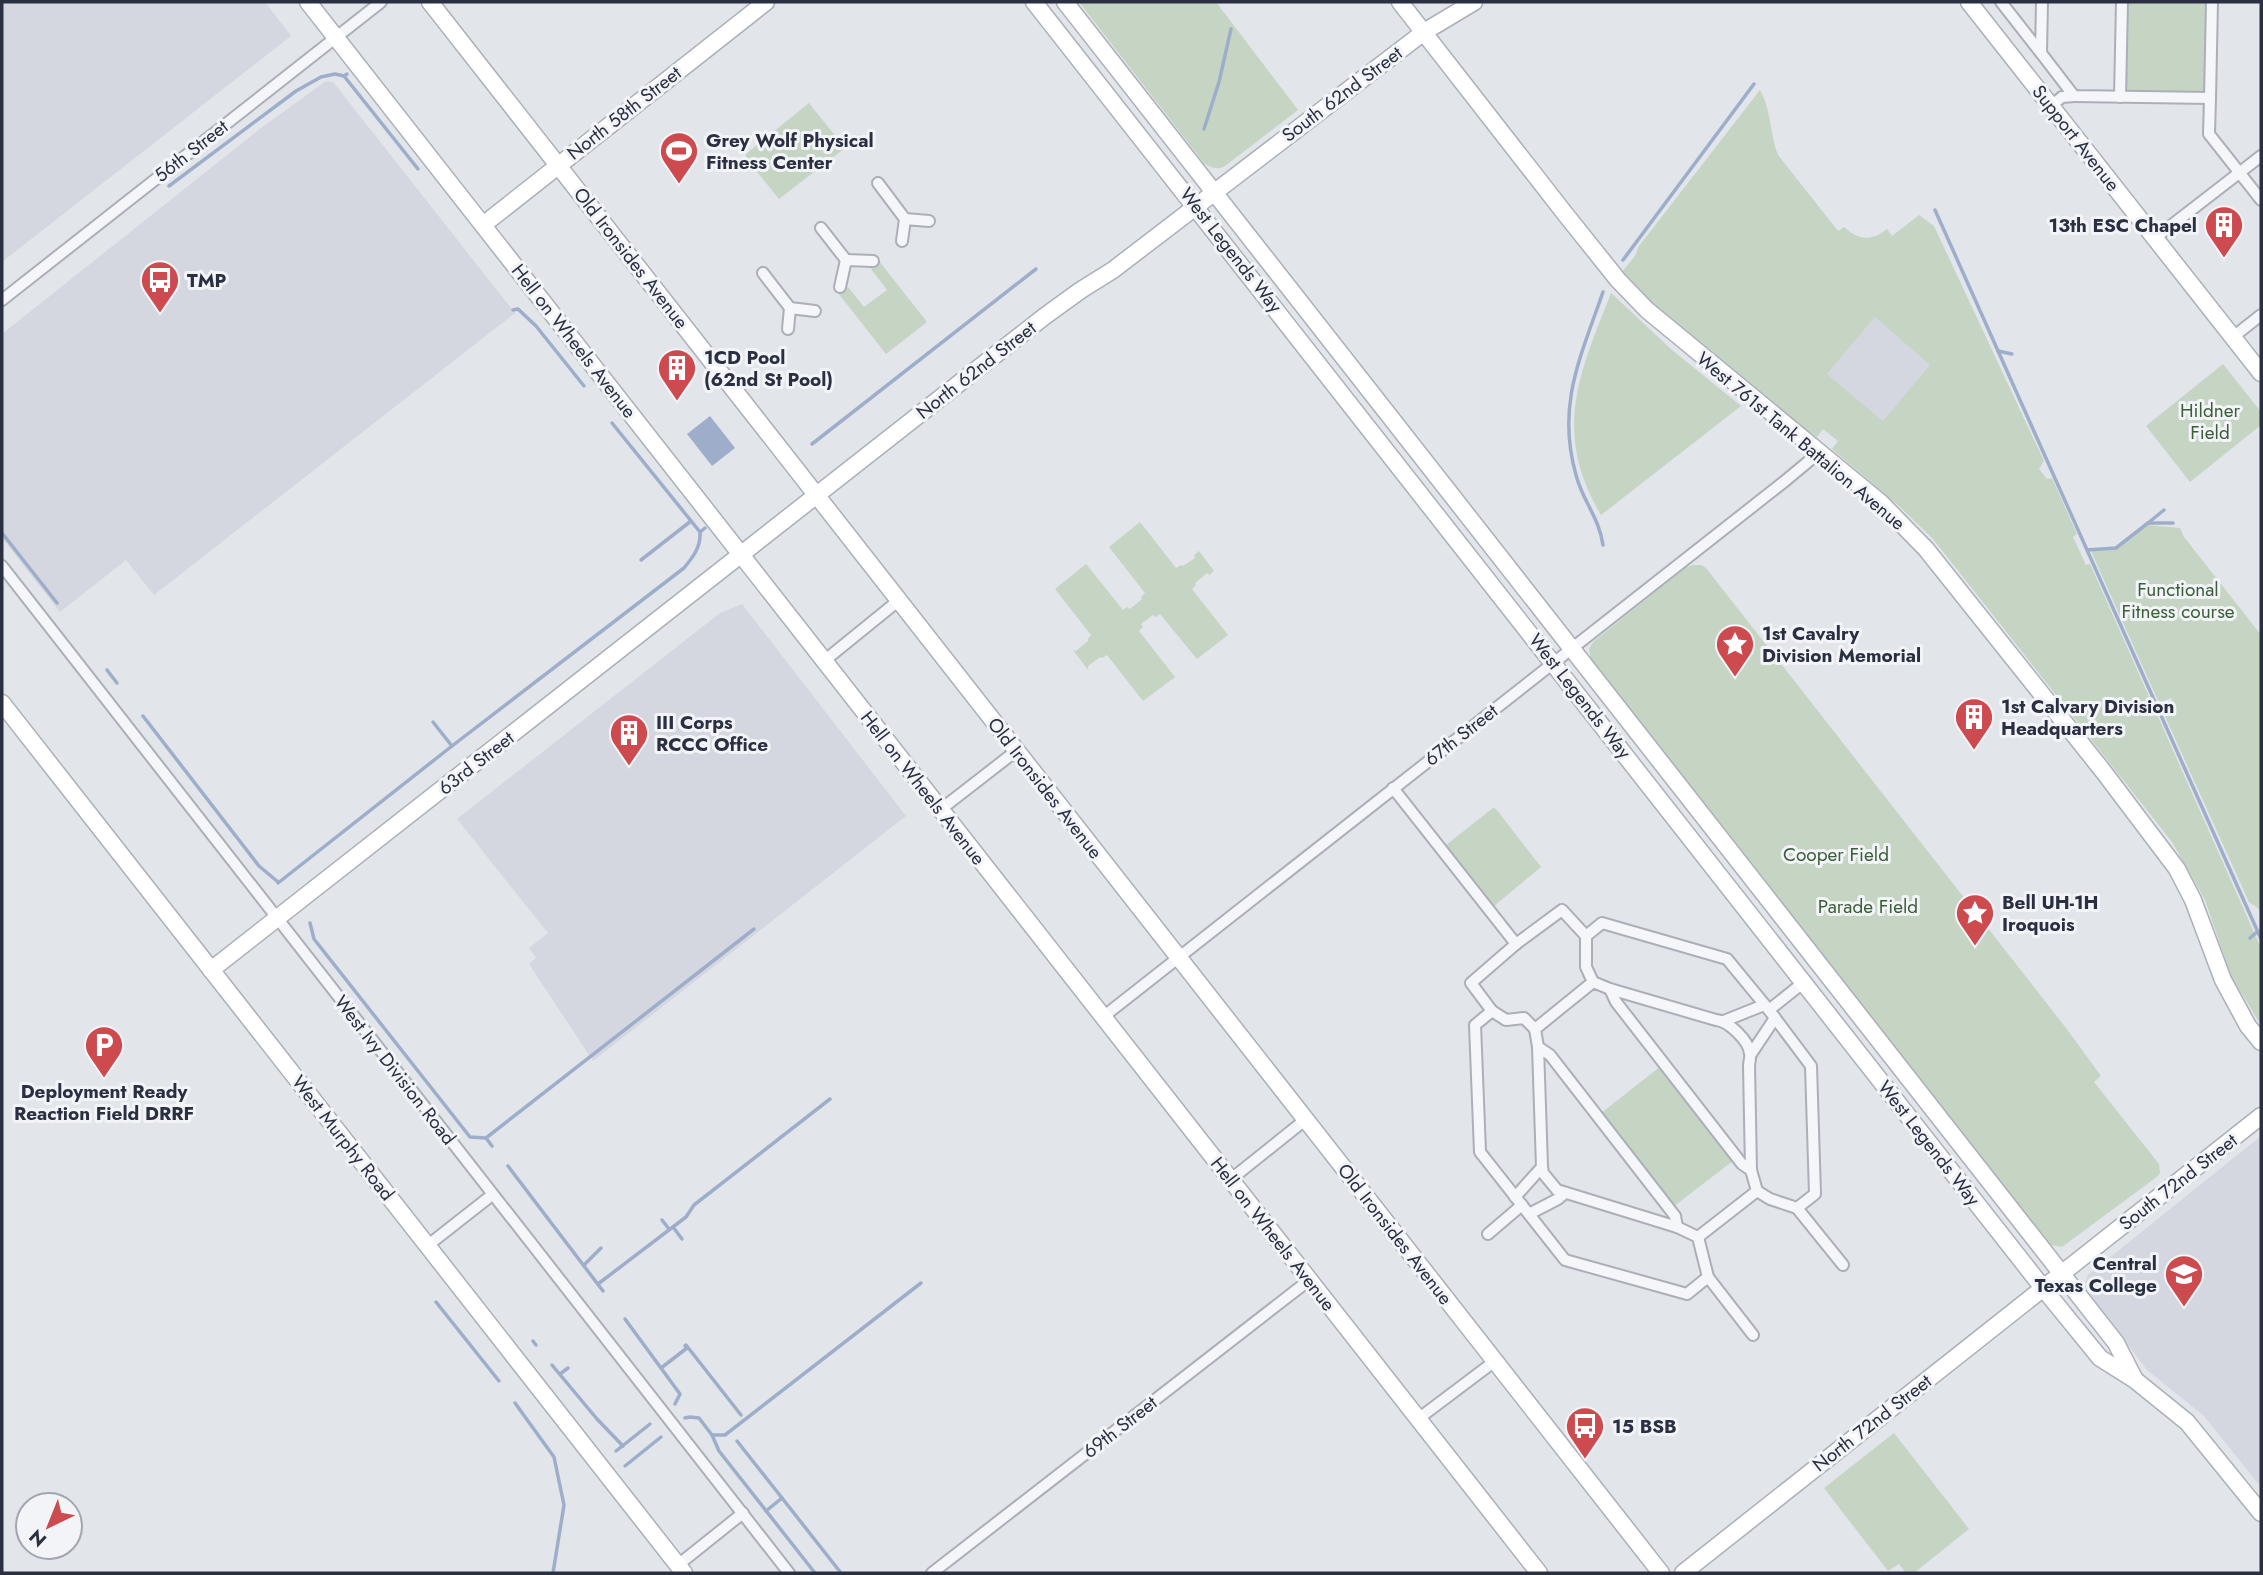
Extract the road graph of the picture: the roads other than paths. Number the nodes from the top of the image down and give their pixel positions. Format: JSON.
{"nodes":[{"id":1,"x":308,"y":2,"type":"edge"},
{"id":2,"x":381,"y":2,"type":"edge"},
{"id":3,"x":430,"y":2,"type":"edge"},
{"id":4,"x":766,"y":2,"type":"edge"},
{"id":5,"x":1034,"y":2,"type":"edge"},
{"id":6,"x":1065,"y":2,"type":"edge"},
{"id":7,"x":1400,"y":2,"type":"edge"},
{"id":8,"x":1474,"y":2,"type":"edge"},
{"id":9,"x":1969,"y":2,"type":"edge"},
{"id":10,"x":2001,"y":2,"type":"edge"},
{"id":11,"x":2042,"y":2,"type":"edge"},
{"id":12,"x":2122,"y":2,"type":"edge"},
{"id":13,"x":2212,"y":2,"type":"edge"},
{"id":14,"x":1424,"y":32,"type":"junction"},
{"id":15,"x":336,"y":37,"type":"junction"},
{"id":16,"x":2041,"y":53,"type":"junction"},
{"id":17,"x":2074,"y":96,"type":"junction"},
{"id":18,"x":2120,"y":97,"type":"junction"},
{"id":19,"x":2210,"y":98,"type":"junction"},
{"id":20,"x":2051,"y":106,"type":"junction"},
{"id":21,"x":2261,"y":156,"type":"edge"},
{"id":22,"x":558,"y":165,"type":"junction"},
{"id":23,"x":2240,"y":173,"type":"junction"},
{"id":24,"x":878,"y":183,"type":"dead end"},
{"id":25,"x":1215,"y":192,"type":"junction"},
{"id":26,"x":2261,"y":200,"type":"edge"},
{"id":27,"x":1197,"y":206,"type":"junction"},
{"id":28,"x":905,"y":219,"type":"junction"},
{"id":29,"x":929,"y":221,"type":"dead end"},
{"id":30,"x":483,"y":225,"type":"junction"},
{"id":31,"x":821,"y":228,"type":"dead end"},
{"id":32,"x":2155,"y":238,"type":"junction"},
{"id":33,"x":902,"y":241,"type":"dead end"},
{"id":34,"x":846,"y":260,"type":"junction"},
{"id":35,"x":873,"y":261,"type":"dead end"},
{"id":36,"x":763,"y":273,"type":"dead end"},
{"id":37,"x":839,"y":287,"type":"dead end"},
{"id":38,"x":2,"y":300,"type":"edge"},
{"id":39,"x":790,"y":308,"type":"junction"},
{"id":40,"x":815,"y":311,"type":"dead end"},
{"id":41,"x":2261,"y":315,"type":"edge"},
{"id":42,"x":788,"y":329,"type":"dead end"},
{"id":43,"x":2233,"y":337,"type":"junction"},
{"id":44,"x":2261,"y":373,"type":"edge"},
{"id":45,"x":1818,"y":451,"type":"junction"},
{"id":46,"x":817,"y":496,"type":"junction"},
{"id":47,"x":742,"y":556,"type":"junction"},
{"id":48,"x":2,"y":566,"type":"edge"},
{"id":49,"x":898,"y":601,"type":"junction"},
{"id":50,"x":1572,"y":648,"type":"junction"},
{"id":51,"x":824,"y":661,"type":"junction"},
{"id":52,"x":1553,"y":662,"type":"junction"},
{"id":53,"x":2,"y":703,"type":"edge"},
{"id":54,"x":1016,"y":751,"type":"junction"},
{"id":55,"x":1393,"y":788,"type":"junction"},
{"id":56,"x":940,"y":810,"type":"junction"},
{"id":57,"x":278,"y":918,"type":"junction"},
{"id":58,"x":1586,"y":936,"type":"junction"},
{"id":59,"x":1517,"y":944,"type":"junction"},
{"id":60,"x":1179,"y":958,"type":"junction"},
{"id":61,"x":211,"y":970,"type":"junction"},
{"id":62,"x":1593,"y":982,"type":"junction"},
{"id":63,"x":1804,"y":982,"type":"junction"},
{"id":64,"x":1610,"y":989,"type":"junction"},
{"id":65,"x":1492,"y":1011,"type":"junction"},
{"id":66,"x":1769,"y":1011,"type":"junction"},
{"id":67,"x":1103,"y":1017,"type":"junction"},
{"id":68,"x":1724,"y":1020,"type":"junction"},
{"id":69,"x":1535,"y":1029,"type":"junction"},
{"id":70,"x":2261,"y":1042,"type":"edge"},
{"id":71,"x":1538,"y":1047,"type":"junction"},
{"id":72,"x":1751,"y":1055,"type":"junction"},
{"id":73,"x":2261,"y":1116,"type":"edge"},
{"id":74,"x":1305,"y":1120,"type":"junction"},
{"id":75,"x":1542,"y":1167,"type":"junction"},
{"id":76,"x":1751,"y":1170,"type":"junction"},
{"id":77,"x":1230,"y":1180,"type":"junction"},
{"id":78,"x":1757,"y":1191,"type":"junction"},
{"id":79,"x":1565,"y":1193,"type":"junction"},
{"id":80,"x":492,"y":1195,"type":"junction"},
{"id":81,"x":1522,"y":1205,"type":"junction"},
{"id":82,"x":1797,"y":1208,"type":"junction"},
{"id":83,"x":1677,"y":1227,"type":"junction"},
{"id":84,"x":1488,"y":1234,"type":"dead end"},
{"id":85,"x":1698,"y":1237,"type":"junction"},
{"id":86,"x":427,"y":1246,"type":"junction"},
{"id":87,"x":1843,"y":1265,"type":"dead end"},
{"id":88,"x":2062,"y":1274,"type":"junction"},
{"id":89,"x":1708,"y":1277,"type":"junction"},
{"id":90,"x":1308,"y":1280,"type":"junction"},
{"id":91,"x":2043,"y":1288,"type":"junction"},
{"id":92,"x":1753,"y":1335,"type":"dead end"},
{"id":93,"x":1495,"y":1361,"type":"junction"},
{"id":94,"x":2135,"y":1380,"type":"junction"},
{"id":95,"x":1418,"y":1419,"type":"junction"},
{"id":96,"x":743,"y":1513,"type":"junction"},
{"id":97,"x":2261,"y":1514,"type":"edge"},
{"id":98,"x":681,"y":1569,"type":"edge"},
{"id":99,"x":789,"y":1573,"type":"edge"},
{"id":100,"x":932,"y":1573,"type":"edge"},
{"id":101,"x":1539,"y":1573,"type":"edge"},
{"id":102,"x":1661,"y":1573,"type":"edge"},
{"id":103,"x":1683,"y":1573,"type":"edge"}],
"edges":[{"from":1,"to":15,"type":"street","name":"Hell on Wheels Avenue"},
{"from":2,"to":15,"type":"street","name":"56th Street"},
{"from":3,"to":22,"type":"street","name":"Old Ironsides Avenue"},
{"from":4,"to":22,"type":"street","name":"North 58th Street"},
{"from":5,"to":27,"type":"street","name":"West Legends Way"},
{"from":6,"to":25,"type":"street","name":"West Legends Way"},
{"from":7,"to":14,"type":"street","name":"West 761st Tank Battalion Avenue"},
{"from":8,"to":14,"type":"street","name":"South 62nd Street"},
{"from":9,"to":20,"type":"street","name":"Support Avenue"},
{"from":10,"to":16,"type":"street"},
{"from":11,"to":16,"type":"street"},
{"from":12,"to":18,"type":"street"},
{"from":13,"to":19,"type":"street"},
{"from":14,"to":25,"type":"street","name":"South 62nd Street"},
{"from":14,"to":45,"type":"street","name":"West 761st Tank Battalion Avenue"},
{"from":15,"to":30,"type":"street","name":"Hell on Wheels Avenue"},
{"from":15,"to":38,"type":"street","name":"56th Street"},
{"from":16,"to":17,"type":"street"},
{"from":17,"to":18,"type":"street"},
{"from":17,"to":20,"type":"street"},
{"from":18,"to":19,"type":"street"},
{"from":19,"to":23,"type":"street"},
{"from":20,"to":32,"type":"street","name":"Support Avenue"},
{"from":21,"to":23,"type":"street"},
{"from":22,"to":30,"type":"street","name":"North 58th Street"},
{"from":22,"to":46,"type":"street","name":"Old Ironsides Avenue"},
{"from":23,"to":26,"type":"street"},
{"from":23,"to":32,"type":"street"},
{"from":24,"to":28,"type":"street"},
{"from":25,"to":27,"type":"street","name":"North 62nd Street"},
{"from":25,"to":50,"type":"street","name":"West Legends Way"},
{"from":27,"to":46,"type":"street","name":"North 62nd Street"},
{"from":27,"to":52,"type":"street","name":"West Legends Way"},
{"from":28,"to":29,"type":"street"},
{"from":28,"to":33,"type":"street"},
{"from":30,"to":47,"type":"street","name":"Hell on Wheels Avenue"},
{"from":31,"to":34,"type":"street"},
{"from":32,"to":43,"type":"street","name":"Support Avenue"},
{"from":34,"to":35,"type":"street"},
{"from":34,"to":37,"type":"street"},
{"from":36,"to":39,"type":"street"},
{"from":39,"to":40,"type":"street"},
{"from":39,"to":42,"type":"street"},
{"from":41,"to":43,"type":"street"},
{"from":43,"to":44,"type":"street","name":"Support Avenue"},
{"from":45,"to":50,"type":"street","name":"67th Street"},
{"from":45,"to":70,"type":"street","name":"West 761st Tank Battalion Avenue"},
{"from":46,"to":47,"type":"street","name":"North 62nd Street"},
{"from":46,"to":49,"type":"street","name":"Old Ironsides Avenue"},
{"from":47,"to":51,"type":"street","name":"Hell on Wheels Avenue"},
{"from":47,"to":57,"type":"street","name":"63rd Street"},
{"from":48,"to":57,"type":"street","name":"West Ivy Division Road"},
{"from":49,"to":51,"type":"street"},
{"from":49,"to":54,"type":"street","name":"Old Ironsides Avenue"},
{"from":50,"to":52,"type":"street","name":"67th Street"},
{"from":50,"to":88,"type":"street","name":"West Legends Way"},
{"from":51,"to":56,"type":"street","name":"Hell on Wheels Avenue"},
{"from":52,"to":55,"type":"street","name":"67th Street"},
{"from":52,"to":63,"type":"street","name":"West Legends Way"},
{"from":53,"to":61,"type":"street","name":"West Murphy Road"},
{"from":54,"to":56,"type":"street"},
{"from":54,"to":60,"type":"street","name":"Old Ironsides Avenue"},
{"from":55,"to":59,"type":"street"},
{"from":55,"to":60,"type":"street","name":"67th Street"},
{"from":56,"to":67,"type":"street","name":"Hell on Wheels Avenue"},
{"from":57,"to":61,"type":"street","name":"63rd Street"},
{"from":57,"to":80,"type":"street","name":"West Ivy Division Road"},
{"from":58,"to":59,"type":"street"},
{"from":58,"to":62,"type":"street"},
{"from":58,"to":66,"type":"street"},
{"from":59,"to":65,"type":"street"},
{"from":60,"to":67,"type":"street","name":"67th Street"},
{"from":60,"to":74,"type":"street","name":"Old Ironsides Avenue"},
{"from":61,"to":86,"type":"street","name":"West Murphy Road"},
{"from":62,"to":64,"type":"street"},
{"from":62,"to":69,"type":"street"},
{"from":63,"to":66,"type":"street"},
{"from":63,"to":91,"type":"street","name":"West Legends Way"},
{"from":64,"to":68,"type":"street"},
{"from":64,"to":76,"type":"street"},
{"from":65,"to":69,"type":"street"},
{"from":65,"to":81,"type":"street"},
{"from":66,"to":68,"type":"street"},
{"from":66,"to":72,"type":"street"},
{"from":66,"to":82,"type":"street"},
{"from":67,"to":77,"type":"street","name":"Hell on Wheels Avenue"},
{"from":68,"to":72,"type":"street"},
{"from":69,"to":71,"type":"street"},
{"from":71,"to":75,"type":"street"},
{"from":71,"to":83,"type":"street"},
{"from":72,"to":76,"type":"street"},
{"from":73,"to":88,"type":"street","name":"South 72nd Street"},
{"from":74,"to":77,"type":"street"},
{"from":74,"to":93,"type":"street","name":"Old Ironsides Avenue"},
{"from":75,"to":79,"type":"street"},
{"from":75,"to":81,"type":"street"},
{"from":76,"to":78,"type":"street"},
{"from":77,"to":90,"type":"street","name":"Hell on Wheels Avenue"},
{"from":78,"to":82,"type":"street"},
{"from":78,"to":85,"type":"street"},
{"from":79,"to":81,"type":"street"},
{"from":79,"to":83,"type":"street"},
{"from":80,"to":86,"type":"street"},
{"from":80,"to":96,"type":"street","name":"West Ivy Division Road"},
{"from":81,"to":84,"type":"street"},
{"from":81,"to":89,"type":"street"},
{"from":82,"to":87,"type":"street"},
{"from":83,"to":85,"type":"street"},
{"from":85,"to":89,"type":"street"},
{"from":86,"to":98,"type":"street","name":"West Murphy Road"},
{"from":88,"to":91,"type":"street","name":"North 72nd Street"},
{"from":88,"to":94,"type":"street","name":"West Legends Way"},
{"from":89,"to":92,"type":"street"},
{"from":90,"to":95,"type":"street","name":"Hell on Wheels Avenue"},
{"from":90,"to":100,"type":"street","name":"69th Street"},
{"from":91,"to":94,"type":"street","name":"West Legends Way"},
{"from":91,"to":103,"type":"street","name":"North 72nd Street"},
{"from":93,"to":95,"type":"street"},
{"from":93,"to":102,"type":"street","name":"Old Ironsides Avenue"},
{"from":94,"to":97,"type":"street","name":"West Legends Way"},
{"from":95,"to":101,"type":"street","name":"Hell on Wheels Avenue"},
{"from":96,"to":98,"type":"street"},
{"from":96,"to":99,"type":"street","name":"West Ivy Division Road"}]}
